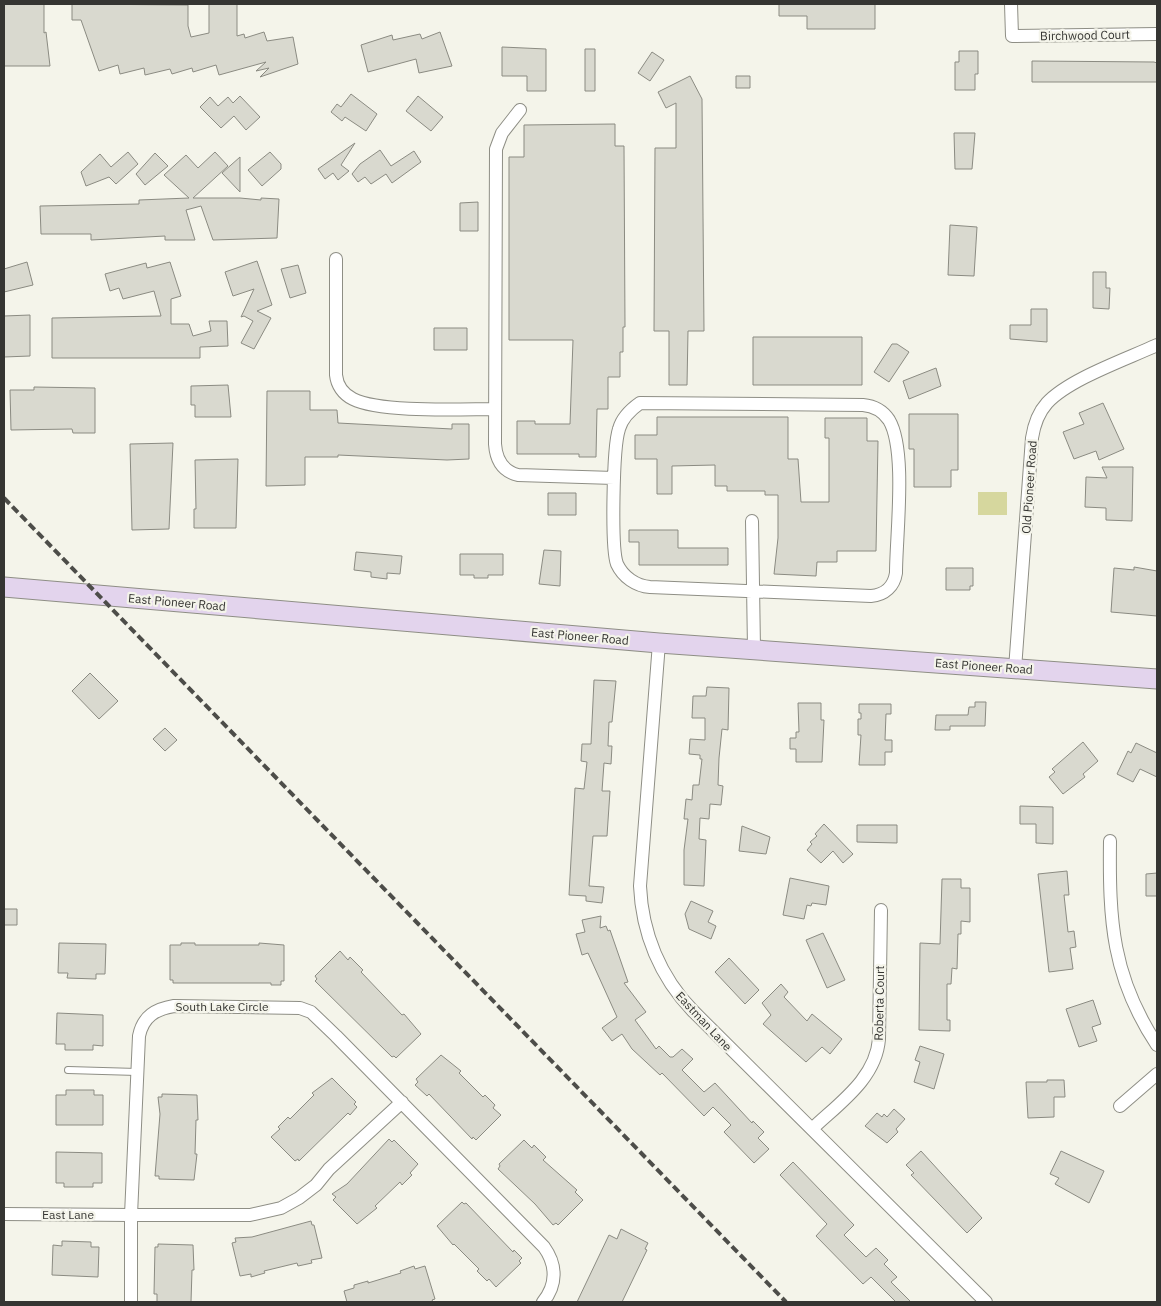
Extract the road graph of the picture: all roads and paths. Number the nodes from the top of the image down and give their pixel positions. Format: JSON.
{"nodes":[{"id":1,"x":1011,"y":4,"type":"edge"},
{"id":2,"x":1157,"y":34,"type":"edge"},
{"id":3,"x":520,"y":110,"type":"dead end"},
{"id":4,"x":336,"y":259,"type":"dead end"},
{"id":5,"x":1157,"y":345,"type":"edge"},
{"id":6,"x":495,"y":409,"type":"junction"},
{"id":7,"x":614,"y":478,"type":"junction"},
{"id":8,"x":752,"y":521,"type":"dead end"},
{"id":9,"x":4,"y":587,"type":"edge"},
{"id":10,"x":753,"y":591,"type":"junction"},
{"id":11,"x":659,"y":643,"type":"junction"},
{"id":12,"x":754,"y":649,"type":"junction"},
{"id":13,"x":1015,"y":668,"type":"junction"},
{"id":14,"x":1157,"y":679,"type":"edge"},
{"id":15,"x":1110,"y":841,"type":"dead end"},
{"id":16,"x":881,"y":910,"type":"dead end"},
{"id":17,"x":1157,"y":1045,"type":"edge"},
{"id":18,"x":68,"y":1070,"type":"dead end"},
{"id":19,"x":137,"y":1072,"type":"junction"},
{"id":20,"x":1157,"y":1074,"type":"edge"},
{"id":21,"x":402,"y":1102,"type":"junction"},
{"id":22,"x":1120,"y":1106,"type":"dead end"},
{"id":23,"x":812,"y":1129,"type":"junction"},
{"id":24,"x":4,"y":1214,"type":"edge"},
{"id":25,"x":131,"y":1215,"type":"junction"},
{"id":26,"x":131,"y":1302,"type":"edge"},
{"id":27,"x":542,"y":1302,"type":"edge"},
{"id":28,"x":986,"y":1302,"type":"edge"}],
"edges":[{"from":1,"to":2,"type":"street","name":"Birchwood Court"},
{"from":3,"to":6,"type":"street"},
{"from":4,"to":6,"type":"street"},
{"from":5,"to":13,"type":"street","name":"Old Pioneer Road"},
{"from":6,"to":7,"type":"street"},
{"from":7,"to":10,"type":"street"},
{"from":7,"to":10,"type":"street"},
{"from":8,"to":10,"type":"street"},
{"from":9,"to":11,"type":"main road","name":"East Pioneer Road"},
{"from":10,"to":12,"type":"street"},
{"from":11,"to":12,"type":"main road","name":"East Pioneer Road"},
{"from":11,"to":23,"type":"street","name":"Eastman Lane"},
{"from":12,"to":13,"type":"main road","name":"East Pioneer Road"},
{"from":13,"to":14,"type":"main road","name":"East Pioneer Road"},
{"from":15,"to":17,"type":"street"},
{"from":16,"to":23,"type":"street","name":"Roberta Court"},
{"from":18,"to":19,"type":"lane"},
{"from":19,"to":21,"type":"street","name":"South Lake Circle"},
{"from":19,"to":25,"type":"street","name":"South Lake Circle"},
{"from":20,"to":22,"type":"street"},
{"from":21,"to":25,"type":"street"},
{"from":21,"to":27,"type":"street","name":"South Lake Circle"},
{"from":23,"to":28,"type":"street","name":"Eastman Lane"},
{"from":24,"to":25,"type":"street","name":"East Lane"},
{"from":25,"to":26,"type":"street","name":"South Lake Circle"}]}
